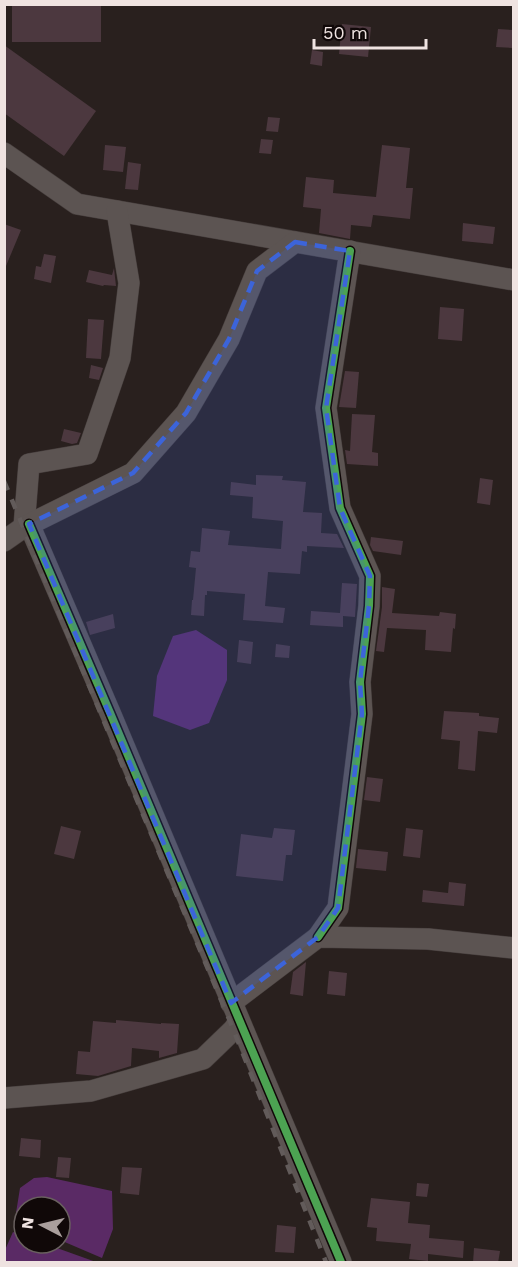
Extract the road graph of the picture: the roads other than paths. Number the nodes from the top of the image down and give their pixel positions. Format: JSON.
{"nodes":[{"id":1,"x":4,"y":153,"type":"edge"},
{"id":2,"x":117,"y":211,"type":"junction"},
{"id":3,"x":295,"y":242,"type":"junction"},
{"id":4,"x":350,"y":251,"type":"junction"},
{"id":5,"x":513,"y":280,"type":"edge"},
{"id":6,"x":26,"y":525,"type":"junction"},
{"id":7,"x":4,"y":541,"type":"edge"},
{"id":8,"x":318,"y":938,"type":"junction"},
{"id":9,"x":513,"y":948,"type":"edge"},
{"id":10,"x":235,"y":1012,"type":"junction"},
{"id":11,"x":4,"y":1098,"type":"edge"},
{"id":12,"x":340,"y":1263,"type":"edge"}],
"edges":[{"from":1,"to":2,"type":"street"},
{"from":2,"to":3,"type":"street"},
{"from":2,"to":6,"type":"street"},
{"from":3,"to":4,"type":"street"},
{"from":3,"to":6,"type":"street"},
{"from":4,"to":5,"type":"street"},
{"from":4,"to":8,"type":"street"},
{"from":6,"to":7,"type":"street"},
{"from":6,"to":10,"type":"street"},
{"from":8,"to":9,"type":"street"},
{"from":8,"to":10,"type":"street"},
{"from":10,"to":11,"type":"street"},
{"from":10,"to":12,"type":"street"}]}
